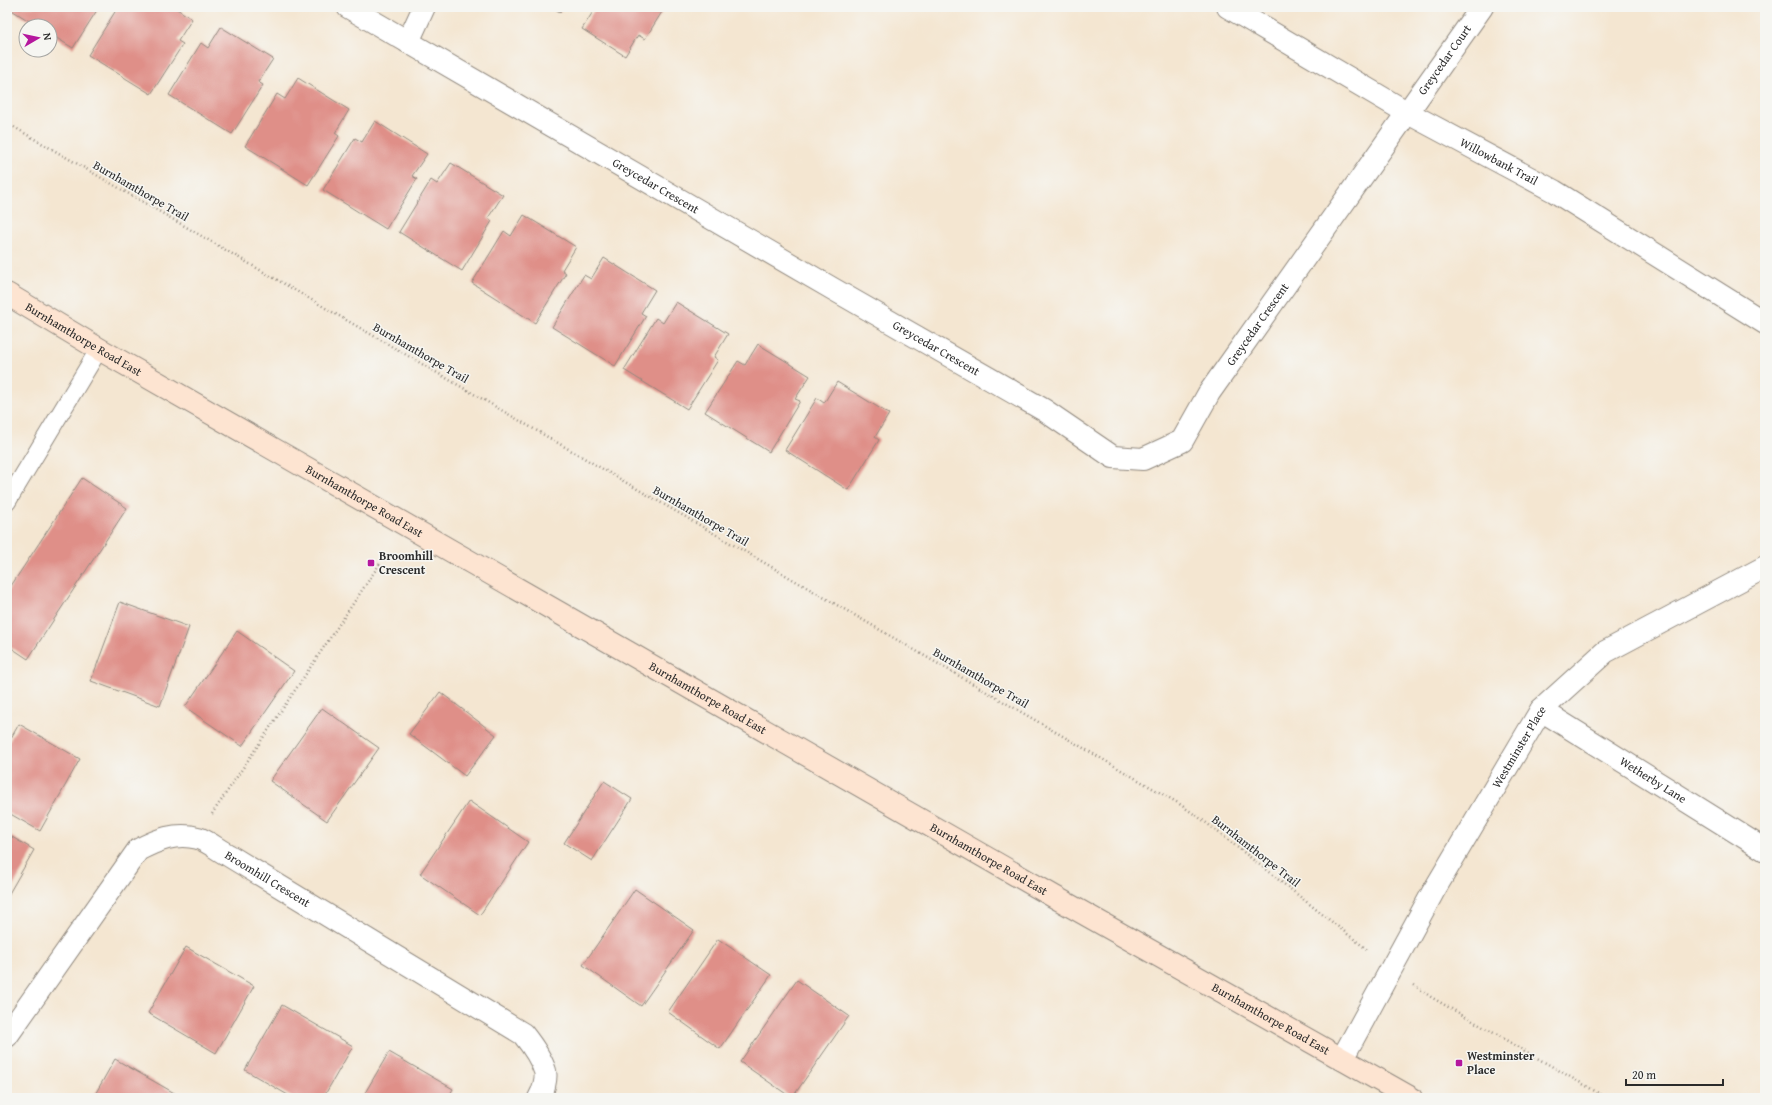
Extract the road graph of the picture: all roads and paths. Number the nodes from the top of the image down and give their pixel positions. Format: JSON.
{"nodes":[{"id":1,"x":348,"y":7,"type":"edge"},
{"id":2,"x":424,"y":7,"type":"edge"},
{"id":3,"x":1228,"y":7,"type":"edge"},
{"id":4,"x":1482,"y":7,"type":"edge"},
{"id":5,"x":408,"y":42,"type":"junction"},
{"id":6,"x":1408,"y":113,"type":"junction"},
{"id":7,"x":7,"y":123,"type":"edge"},
{"id":8,"x":7,"y":294,"type":"edge"},
{"id":9,"x":1765,"y":322,"type":"edge"},
{"id":10,"x":99,"y":349,"type":"junction"},
{"id":11,"x":7,"y":502,"type":"edge"},
{"id":12,"x":381,"y":562,"type":"dead end"},
{"id":13,"x":1765,"y":567,"type":"edge"},
{"id":14,"x":1541,"y":710,"type":"junction"},
{"id":15,"x":210,"y":817,"type":"dead end"},
{"id":16,"x":1765,"y":850,"type":"edge"},
{"id":17,"x":1368,"y":950,"type":"dead end"},
{"id":18,"x":1415,"y":986,"type":"dead end"},
{"id":19,"x":7,"y":1036,"type":"edge"},
{"id":20,"x":1342,"y":1059,"type":"junction"},
{"id":21,"x":539,"y":1098,"type":"edge"},
{"id":22,"x":1411,"y":1098,"type":"edge"},
{"id":23,"x":1607,"y":1098,"type":"edge"}],
"edges":[{"from":1,"to":5,"type":"street","name":"Greycedar Crescent"},
{"from":2,"to":5,"type":"street"},
{"from":3,"to":6,"type":"street","name":"Willowbank Trail"},
{"from":4,"to":6,"type":"street","name":"Greycedar Court"},
{"from":5,"to":6,"type":"street","name":"Greycedar Crescent"},
{"from":6,"to":9,"type":"street","name":"Willowbank Trail"},
{"from":7,"to":17,"type":"path","name":"Burnhamthorpe Trail"},
{"from":8,"to":10,"type":"main road","name":"Burnhamthorpe Road East"},
{"from":10,"to":11,"type":"lane"},
{"from":10,"to":20,"type":"main road","name":"Burnhamthorpe Road East"},
{"from":12,"to":15,"type":"path"},
{"from":13,"to":14,"type":"street","name":"Westminster Place"},
{"from":14,"to":16,"type":"street","name":"Wetherby Lane"},
{"from":14,"to":20,"type":"street","name":"Westminster Place"},
{"from":18,"to":23,"type":"path"},
{"from":19,"to":21,"type":"street","name":"Broomhill Crescent"},
{"from":20,"to":22,"type":"main road","name":"Burnhamthorpe Road East"}]}
